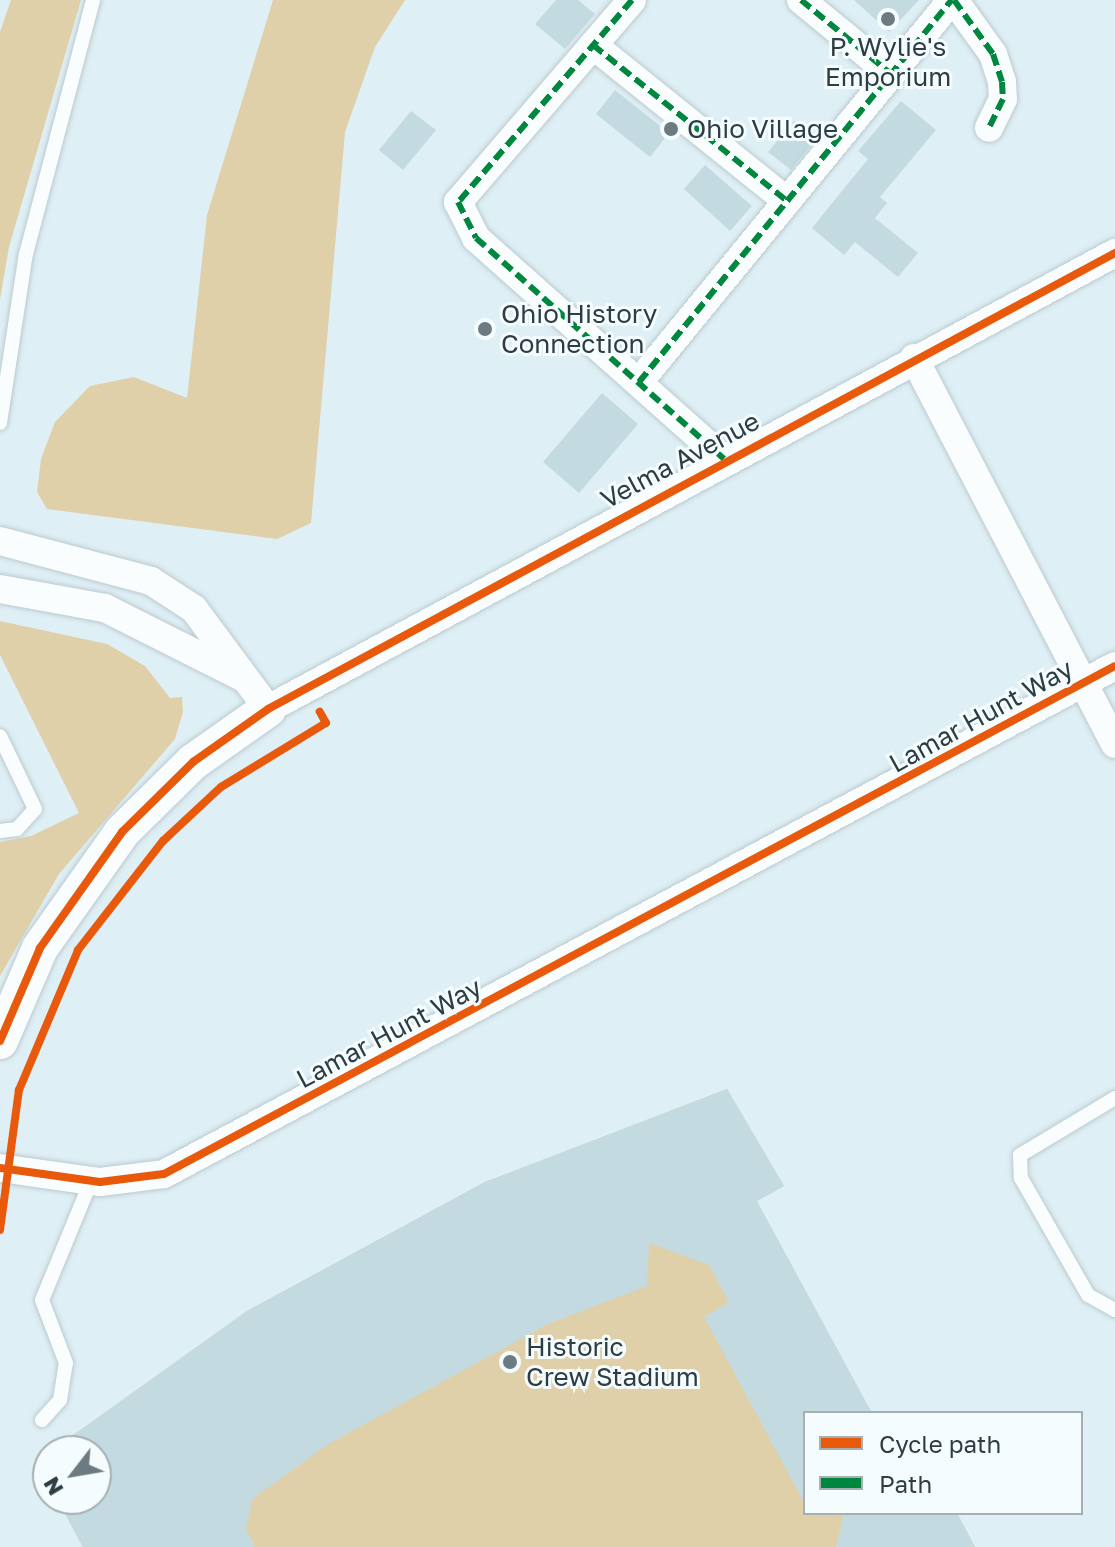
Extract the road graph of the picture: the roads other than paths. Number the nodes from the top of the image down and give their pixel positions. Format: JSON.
{"nodes":[{"id":1,"x":93,"y":0,"type":"edge"},
{"id":2,"x":632,"y":0,"type":"edge"},
{"id":3,"x":801,"y":0,"type":"edge"},
{"id":4,"x":953,"y":0,"type":"edge"},
{"id":5,"x":593,"y":45,"type":"junction"},
{"id":6,"x":891,"y":74,"type":"junction"},
{"id":7,"x":989,"y":128,"type":"dead end"},
{"id":8,"x":787,"y":201,"type":"junction"},
{"id":9,"x":1115,"y":253,"type":"edge"},
{"id":10,"x":914,"y":358,"type":"junction"},
{"id":11,"x":639,"y":382,"type":"junction"},
{"id":12,"x":0,"y":423,"type":"edge"},
{"id":13,"x":724,"y":459,"type":"junction"},
{"id":14,"x":0,"y":541,"type":"edge"},
{"id":15,"x":0,"y":589,"type":"edge"},
{"id":16,"x":1115,"y":666,"type":"edge"},
{"id":17,"x":245,"y":678,"type":"junction"},
{"id":18,"x":1083,"y":683,"type":"junction"},
{"id":19,"x":268,"y":709,"type":"junction"},
{"id":20,"x":0,"y":736,"type":"edge"},
{"id":21,"x":1115,"y":744,"type":"edge"},
{"id":22,"x":0,"y":831,"type":"edge"},
{"id":23,"x":0,"y":1041,"type":"edge"},
{"id":24,"x":1115,"y":1098,"type":"edge"},
{"id":25,"x":0,"y":1168,"type":"edge"},
{"id":26,"x":91,"y":1181,"type":"junction"},
{"id":27,"x":1115,"y":1310,"type":"edge"},
{"id":28,"x":42,"y":1420,"type":"dead end"}],
"edges":[{"from":1,"to":12,"type":"lane"},
{"from":2,"to":5,"type":"street"},
{"from":3,"to":6,"type":"street"},
{"from":4,"to":6,"type":"street"},
{"from":4,"to":7,"type":"street"},
{"from":5,"to":8,"type":"street"},
{"from":5,"to":11,"type":"street"},
{"from":6,"to":8,"type":"street"},
{"from":8,"to":11,"type":"street"},
{"from":9,"to":10,"type":"street","name":"Velma Avenue"},
{"from":10,"to":13,"type":"street","name":"Velma Avenue"},
{"from":10,"to":18,"type":"street"},
{"from":11,"to":13,"type":"street"},
{"from":13,"to":19,"type":"street","name":"Velma Avenue"},
{"from":14,"to":17,"type":"street"},
{"from":15,"to":17,"type":"street"},
{"from":16,"to":18,"type":"street","name":"Lamar Hunt Way"},
{"from":17,"to":19,"type":"street"},
{"from":18,"to":21,"type":"street"},
{"from":18,"to":26,"type":"street","name":"Lamar Hunt Way"},
{"from":19,"to":23,"type":"street"},
{"from":20,"to":22,"type":"lane"},
{"from":24,"to":27,"type":"lane"},
{"from":25,"to":26,"type":"street","name":"Lamar Hunt Way"},
{"from":26,"to":28,"type":"lane"}]}
